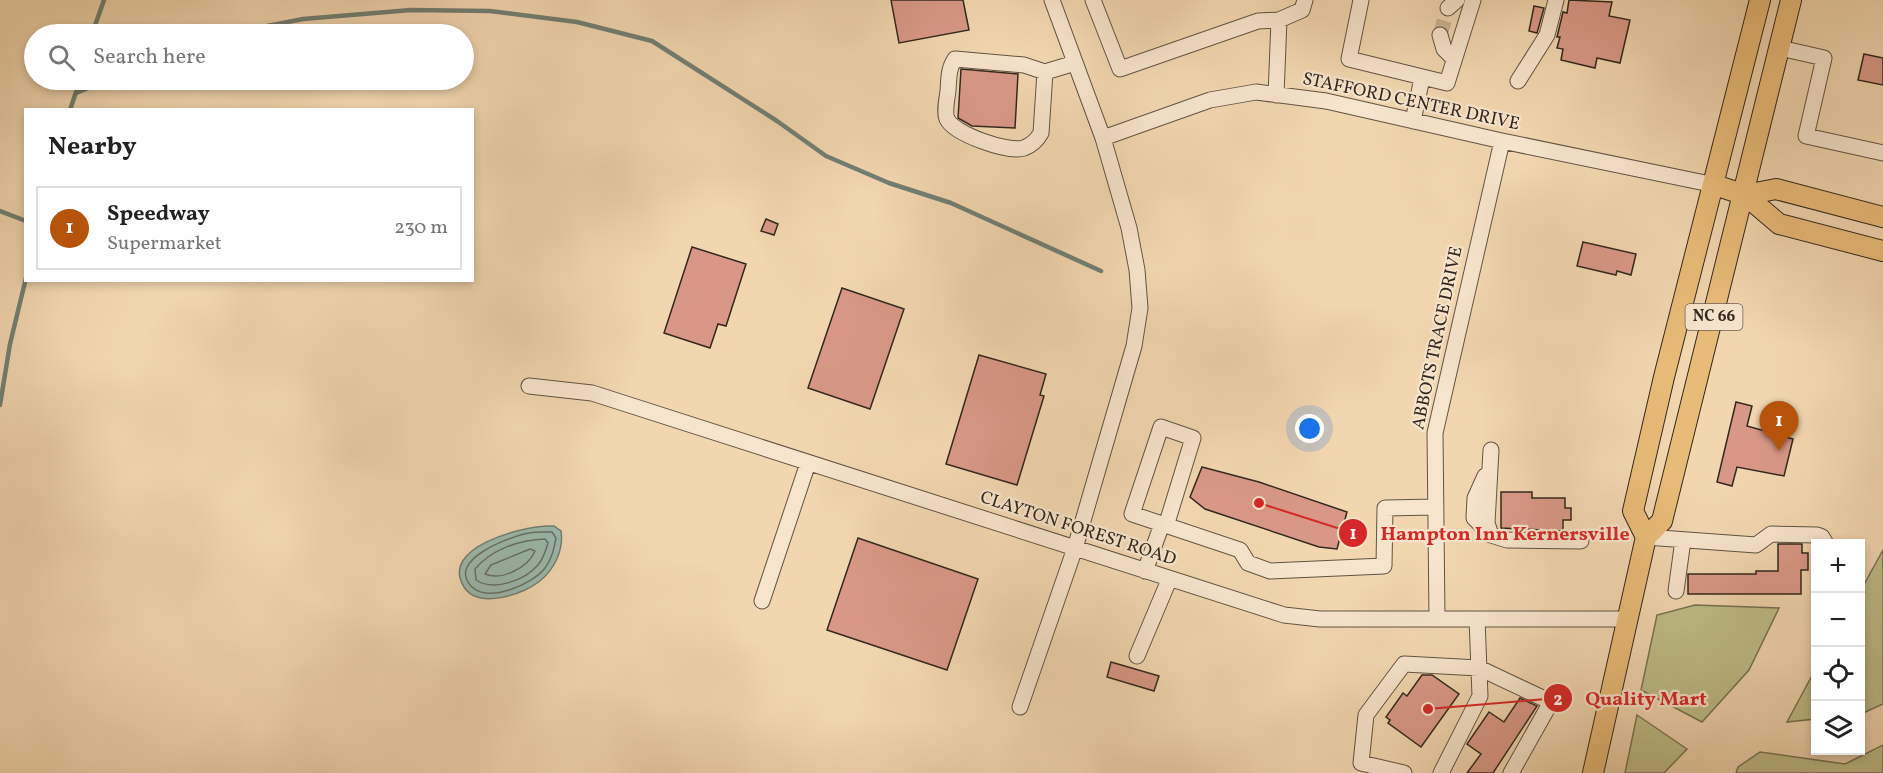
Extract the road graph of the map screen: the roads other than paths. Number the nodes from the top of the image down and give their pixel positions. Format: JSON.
{"nodes":[{"id":1,"x":1052,"y":0,"type":"edge"},
{"id":2,"x":1093,"y":0,"type":"edge"},
{"id":3,"x":1305,"y":0,"type":"edge"},
{"id":4,"x":1361,"y":0,"type":"edge"},
{"id":5,"x":1473,"y":0,"type":"edge"},
{"id":6,"x":1556,"y":0,"type":"edge"},
{"id":7,"x":1760,"y":0,"type":"edge"},
{"id":8,"x":1791,"y":0,"type":"edge"},
{"id":9,"x":1279,"y":20,"type":"junction"},
{"id":10,"x":1440,"y":35,"type":"dead end"},
{"id":11,"x":1780,"y":48,"type":"junction"},
{"id":12,"x":1454,"y":59,"type":"junction"},
{"id":13,"x":1075,"y":63,"type":"junction"},
{"id":14,"x":1045,"y":72,"type":"junction"},
{"id":15,"x":1422,"y":78,"type":"junction"},
{"id":16,"x":1518,"y":81,"type":"dead end"},
{"id":17,"x":1276,"y":95,"type":"junction"},
{"id":18,"x":1413,"y":121,"type":"junction"},
{"id":19,"x":1103,"y":138,"type":"junction"},
{"id":20,"x":1502,"y":141,"type":"junction"},
{"id":21,"x":1883,"y":153,"type":"edge"},
{"id":22,"x":1715,"y":185,"type":"junction"},
{"id":23,"x":1745,"y":195,"type":"junction"},
{"id":24,"x":1883,"y":217,"type":"edge"},
{"id":25,"x":1883,"y":251,"type":"edge"},
{"id":26,"x":529,"y":386,"type":"dead end"},
{"id":27,"x":1491,"y":450,"type":"dead end"},
{"id":28,"x":808,"y":463,"type":"junction"},
{"id":29,"x":1436,"y":507,"type":"junction"},
{"id":30,"x":1164,"y":525,"type":"junction"},
{"id":31,"x":1646,"y":537,"type":"junction"},
{"id":32,"x":1823,"y":539,"type":"edge"},
{"id":33,"x":1683,"y":540,"type":"junction"},
{"id":34,"x":1581,"y":541,"type":"dead end"},
{"id":35,"x":1075,"y":548,"type":"junction"},
{"id":36,"x":1145,"y":572,"type":"junction"},
{"id":37,"x":1169,"y":580,"type":"junction"},
{"id":38,"x":1676,"y":591,"type":"dead end"},
{"id":39,"x":762,"y":601,"type":"dead end"},
{"id":40,"x":1437,"y":618,"type":"junction"},
{"id":41,"x":1477,"y":619,"type":"junction"},
{"id":42,"x":1628,"y":619,"type":"junction"},
{"id":43,"x":1137,"y":656,"type":"dead end"},
{"id":44,"x":1479,"y":668,"type":"junction"},
{"id":45,"x":1020,"y":707,"type":"dead end"},
{"id":46,"x":1404,"y":773,"type":"edge"},
{"id":47,"x":1441,"y":773,"type":"edge"},
{"id":48,"x":1511,"y":773,"type":"edge"},
{"id":49,"x":1593,"y":773,"type":"edge"}],
"edges":[{"from":1,"to":13,"type":"street"},
{"from":2,"to":9,"type":"street"},
{"from":3,"to":9,"type":"street"},
{"from":4,"to":15,"type":"street"},
{"from":5,"to":12,"type":"street"},
{"from":6,"to":16,"type":"street"},
{"from":7,"to":22,"type":"main road","number":"NC 66"},
{"from":8,"to":11,"type":"main road","number":"NC 66"},
{"from":9,"to":17,"type":"street"},
{"from":10,"to":12,"type":"street"},
{"from":11,"to":21,"type":"street"},
{"from":11,"to":23,"type":"main road","number":"NC 66"},
{"from":12,"to":15,"type":"street"},
{"from":13,"to":14,"type":"street"},
{"from":13,"to":19,"type":"street"},
{"from":14,"to":14,"type":"street"},
{"from":15,"to":18,"type":"street"},
{"from":17,"to":18,"type":"street","name":"STAFFORD CENTER DRIVE"},
{"from":17,"to":19,"type":"street","name":"STAFFORD CENTER DRIVE"},
{"from":18,"to":20,"type":"street","name":"STAFFORD CENTER DRIVE"},
{"from":19,"to":35,"type":"street"},
{"from":20,"to":22,"type":"street","name":"STAFFORD CENTER DRIVE"},
{"from":20,"to":29,"type":"street","name":"ABBOTS TRACE DRIVE"},
{"from":22,"to":23,"type":"main road"},
{"from":22,"to":31,"type":"main road","number":"NC 66"},
{"from":23,"to":24,"type":"main road"},
{"from":23,"to":25,"type":"main road"},
{"from":23,"to":31,"type":"main road","number":"NC 66"},
{"from":26,"to":28,"type":"street","name":"CLAYTON FOREST ROAD"},
{"from":27,"to":34,"type":"street"},
{"from":28,"to":35,"type":"street","name":"CLAYTON FOREST ROAD"},
{"from":28,"to":39,"type":"street"},
{"from":29,"to":30,"type":"street"},
{"from":29,"to":40,"type":"street","name":"ABBOTS TRACE DRIVE"},
{"from":30,"to":30,"type":"street"},
{"from":30,"to":36,"type":"street"},
{"from":31,"to":33,"type":"street"},
{"from":31,"to":42,"type":"main road","number":"NC 66"},
{"from":32,"to":33,"type":"street"},
{"from":33,"to":38,"type":"street"},
{"from":35,"to":36,"type":"street","name":"CLAYTON FOREST ROAD"},
{"from":35,"to":45,"type":"street"},
{"from":36,"to":37,"type":"street","name":"CLAYTON FOREST ROAD"},
{"from":37,"to":40,"type":"street","name":"CLAYTON FOREST ROAD"},
{"from":37,"to":43,"type":"street"},
{"from":40,"to":41,"type":"street","name":"CLAYTON FOREST ROAD"},
{"from":41,"to":42,"type":"street","name":"CLAYTON FOREST ROAD"},
{"from":41,"to":44,"type":"street"},
{"from":42,"to":49,"type":"main road","number":"NC 66"},
{"from":44,"to":46,"type":"street"},
{"from":44,"to":47,"type":"street"},
{"from":44,"to":48,"type":"street"}]}
